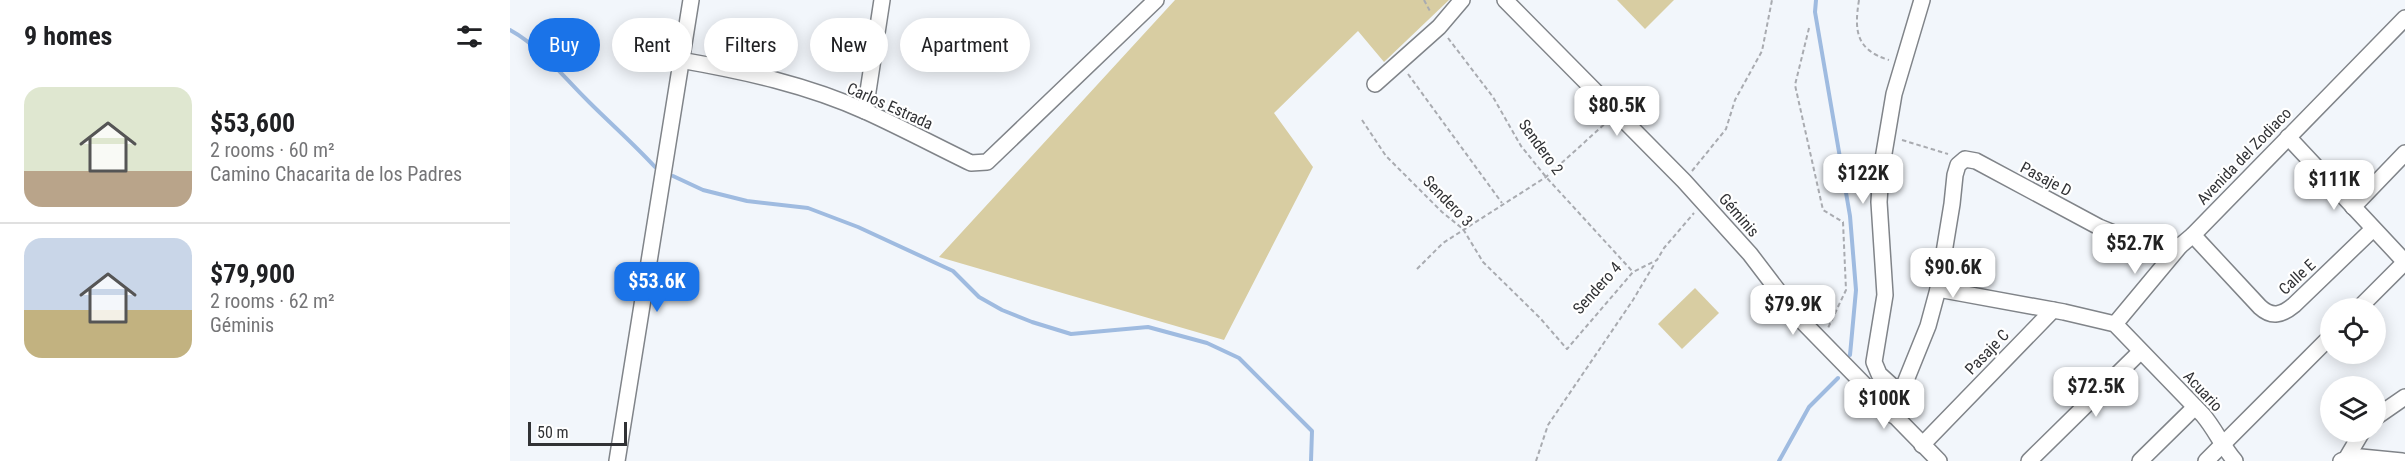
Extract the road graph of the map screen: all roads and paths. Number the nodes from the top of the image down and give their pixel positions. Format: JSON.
{"nodes":[{"id":1,"x":691,"y":0,"type":"edge"},
{"id":2,"x":882,"y":0,"type":"edge"},
{"id":3,"x":1156,"y":0,"type":"edge"},
{"id":4,"x":1462,"y":0,"type":"edge"},
{"id":5,"x":1505,"y":0,"type":"edge"},
{"id":6,"x":1772,"y":0,"type":"edge"},
{"id":7,"x":1859,"y":0,"type":"edge"},
{"id":8,"x":1923,"y":0,"type":"edge"},
{"id":9,"x":688,"y":18,"type":"edge"},
{"id":10,"x":2405,"y":18,"type":"edge"},
{"id":11,"x":1439,"y":27,"type":"junction"},
{"id":12,"x":1809,"y":28,"type":"dead end"},
{"id":13,"x":692,"y":62,"type":"edge"},
{"id":14,"x":1400,"y":63,"type":"junction"},
{"id":15,"x":1903,"y":65,"type":"junction"},
{"id":16,"x":678,"y":72,"type":"edge"},
{"id":17,"x":1375,"y":84,"type":"dead end"},
{"id":18,"x":865,"y":111,"type":"junction"},
{"id":19,"x":1616,"y":113,"type":"junction"},
{"id":20,"x":1362,"y":120,"type":"dead end"},
{"id":21,"x":1888,"y":136,"type":"junction"},
{"id":22,"x":2288,"y":137,"type":"junction"},
{"id":23,"x":2405,"y":153,"type":"edge"},
{"id":24,"x":1965,"y":159,"type":"junction"},
{"id":25,"x":1546,"y":177,"type":"junction"},
{"id":26,"x":1684,"y":181,"type":"junction"},
{"id":27,"x":1703,"y":201,"type":"junction"},
{"id":28,"x":1503,"y":204,"type":"junction"},
{"id":29,"x":2353,"y":207,"type":"junction"},
{"id":30,"x":1463,"y":229,"type":"junction"},
{"id":31,"x":2373,"y":229,"type":"junction"},
{"id":32,"x":2193,"y":235,"type":"junction"},
{"id":33,"x":2180,"y":246,"type":"junction"},
{"id":34,"x":1657,"y":260,"type":"junction"},
{"id":35,"x":2405,"y":262,"type":"edge"},
{"id":36,"x":1418,"y":269,"type":"dead end"},
{"id":37,"x":1633,"y":272,"type":"junction"},
{"id":38,"x":1938,"y":289,"type":"junction"},
{"id":39,"x":2369,"y":298,"type":"edge"},
{"id":40,"x":2053,"y":310,"type":"junction"},
{"id":41,"x":2115,"y":324,"type":"junction"},
{"id":42,"x":1822,"y":341,"type":"junction"},
{"id":43,"x":2320,"y":347,"type":"edge"},
{"id":44,"x":1567,"y":349,"type":"joint"},
{"id":45,"x":2140,"y":352,"type":"junction"},
{"id":46,"x":1902,"y":395,"type":"junction"},
{"id":47,"x":2405,"y":397,"type":"edge"},
{"id":48,"x":2195,"y":406,"type":"junction"},
{"id":49,"x":2386,"y":410,"type":"edge"},
{"id":50,"x":1892,"y":415,"type":"junction"},
{"id":51,"x":2355,"y":442,"type":"edge"},
{"id":52,"x":1922,"y":445,"type":"junction"},
{"id":53,"x":2222,"y":445,"type":"junction"},
{"id":54,"x":2343,"y":460,"type":"edge"},
{"id":55,"x":617,"y":461,"type":"edge"},
{"id":56,"x":1536,"y":461,"type":"edge"},
{"id":57,"x":1939,"y":461,"type":"edge"},
{"id":58,"x":2029,"y":461,"type":"edge"},
{"id":59,"x":2140,"y":461,"type":"edge"},
{"id":60,"x":2206,"y":461,"type":"edge"},
{"id":61,"x":2235,"y":461,"type":"edge"},
{"id":62,"x":2402,"y":461,"type":"edge"}],
"edges":[{"from":1,"to":9,"type":"street"},
{"from":2,"to":18,"type":"street"},
{"from":3,"to":18,"type":"street","name":"Carlos Estrada"},
{"from":4,"to":11,"type":"street"},
{"from":5,"to":19,"type":"street","name":"Géminis"},
{"from":6,"to":26,"type":"path"},
{"from":7,"to":15,"type":"path"},
{"from":8,"to":15,"type":"street"},
{"from":10,"to":22,"type":"street","name":"Avenida del Zodiaco"},
{"from":11,"to":14,"type":"street"},
{"from":11,"to":25,"type":"path","name":"Sendero 2"},
{"from":12,"to":42,"type":"path"},
{"from":13,"to":18,"type":"street","name":"Carlos Estrada"},
{"from":14,"to":17,"type":"street"},
{"from":14,"to":28,"type":"path"},
{"from":15,"to":21,"type":"street"},
{"from":16,"to":55,"type":"street"},
{"from":19,"to":25,"type":"path"},
{"from":19,"to":26,"type":"street","name":"Géminis"},
{"from":20,"to":30,"type":"path","name":"Sendero 3"},
{"from":21,"to":24,"type":"path"},
{"from":21,"to":46,"type":"street"},
{"from":22,"to":29,"type":"street"},
{"from":22,"to":32,"type":"street","name":"Avenida del Zodiaco"},
{"from":23,"to":29,"type":"street"},
{"from":24,"to":33,"type":"street","name":"Pasaje D"},
{"from":24,"to":38,"type":"street"},
{"from":25,"to":28,"type":"path"},
{"from":25,"to":37,"type":"path","name":"Sendero 2"},
{"from":26,"to":27,"type":"street","name":"Géminis"},
{"from":27,"to":34,"type":"path","name":"Sendero 4"},
{"from":27,"to":42,"type":"street","name":"Géminis"},
{"from":28,"to":30,"type":"path"},
{"from":29,"to":31,"type":"street"},
{"from":30,"to":36,"type":"path"},
{"from":30,"to":44,"type":"path","name":"Sendero 3"},
{"from":31,"to":32,"type":"street","name":"Calle E"},
{"from":31,"to":35,"type":"street"},
{"from":32,"to":33,"type":"street","name":"Avenida del Zodiaco"},
{"from":33,"to":41,"type":"street","name":"Avenida del Zodiaco"},
{"from":34,"to":37,"type":"path","name":"Sendero 4"},
{"from":34,"to":56,"type":"path"},
{"from":35,"to":39,"type":"street"},
{"from":37,"to":44,"type":"path","name":"Sendero 4"},
{"from":38,"to":40,"type":"street"},
{"from":38,"to":46,"type":"street"},
{"from":40,"to":41,"type":"street"},
{"from":40,"to":52,"type":"street","name":"Pasaje C"},
{"from":41,"to":45,"type":"street","name":"Acuario"},
{"from":42,"to":50,"type":"street","name":"Géminis"},
{"from":43,"to":53,"type":"street"},
{"from":45,"to":48,"type":"street","name":"Acuario"},
{"from":45,"to":58,"type":"street"},
{"from":46,"to":50,"type":"street"},
{"from":47,"to":49,"type":"street"},
{"from":48,"to":53,"type":"street","name":"Acuario"},
{"from":48,"to":59,"type":"street"},
{"from":50,"to":52,"type":"street","name":"Géminis"},
{"from":51,"to":54,"type":"street"},
{"from":52,"to":57,"type":"street","name":"Géminis"},
{"from":53,"to":60,"type":"street"},
{"from":53,"to":61,"type":"street","name":"Acuario"},
{"from":54,"to":62,"type":"street"}]}
